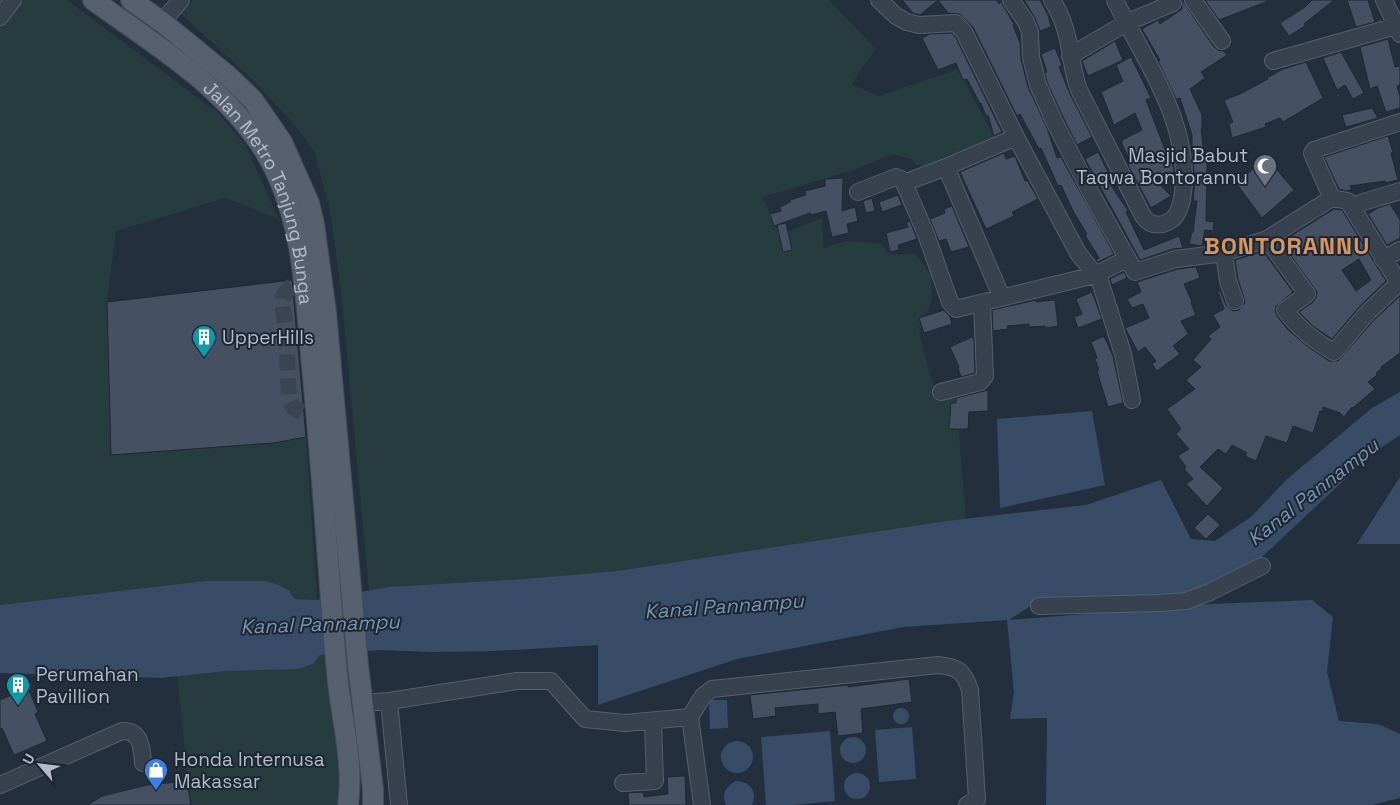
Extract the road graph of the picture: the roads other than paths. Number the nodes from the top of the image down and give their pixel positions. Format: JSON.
{"nodes":[{"id":1,"x":93,"y":0,"type":"edge"},
{"id":2,"x":181,"y":0,"type":"edge"},
{"id":3,"x":879,"y":0,"type":"edge"},
{"id":4,"x":1012,"y":0,"type":"edge"},
{"id":5,"x":1052,"y":0,"type":"edge"},
{"id":6,"x":1114,"y":0,"type":"edge"},
{"id":7,"x":1193,"y":0,"type":"edge"},
{"id":8,"x":1384,"y":0,"type":"edge"},
{"id":9,"x":139,"y":2,"type":"edge"},
{"id":10,"x":1174,"y":3,"type":"dead end"},
{"id":11,"x":162,"y":22,"type":"junction"},
{"id":12,"x":1126,"y":23,"type":"junction"},
{"id":13,"x":1399,"y":28,"type":"edge"},
{"id":14,"x":1222,"y":41,"type":"dead end"},
{"id":15,"x":1070,"y":56,"type":"junction"},
{"id":16,"x":1273,"y":61,"type":"dead end"},
{"id":17,"x":1400,"y":122,"type":"edge"},
{"id":18,"x":1016,"y":136,"type":"junction"},
{"id":19,"x":946,"y":167,"type":"junction"},
{"id":20,"x":904,"y":183,"type":"junction"},
{"id":21,"x":1400,"y":191,"type":"edge"},
{"id":22,"x":858,"y":192,"type":"dead end"},
{"id":23,"x":1332,"y":198,"type":"junction"},
{"id":24,"x":1360,"y":203,"type":"dead end"},
{"id":25,"x":1267,"y":239,"type":"junction"},
{"id":26,"x":1400,"y":250,"type":"edge"},
{"id":27,"x":1218,"y":253,"type":"junction"},
{"id":28,"x":1383,"y":259,"type":"junction"},
{"id":29,"x":1130,"y":265,"type":"junction"},
{"id":30,"x":1095,"y":276,"type":"junction"},
{"id":31,"x":1002,"y":298,"type":"junction"},
{"id":32,"x":982,"y":302,"type":"junction"},
{"id":33,"x":1236,"y":302,"type":"dead end"},
{"id":34,"x":941,"y":392,"type":"dead end"},
{"id":35,"x":1132,"y":400,"type":"dead end"},
{"id":36,"x":1262,"y":566,"type":"dead end"},
{"id":37,"x":1039,"y":606,"type":"dead end"},
{"id":38,"x":389,"y":701,"type":"junction"},
{"id":39,"x":363,"y":703,"type":"junction"},
{"id":40,"x":690,"y":717,"type":"junction"},
{"id":41,"x":653,"y":720,"type":"junction"},
{"id":42,"x":143,"y":763,"type":"dead end"},
{"id":43,"x":623,"y":783,"type":"dead end"},
{"id":44,"x":0,"y":785,"type":"edge"},
{"id":45,"x":348,"y":805,"type":"edge"},
{"id":46,"x":373,"y":805,"type":"edge"},
{"id":47,"x":399,"y":805,"type":"edge"},
{"id":48,"x":702,"y":805,"type":"edge"},
{"id":49,"x":967,"y":805,"type":"edge"}],
"edges":[{"from":1,"to":45,"type":"main road","name":"Jalan Metro Tanjung Bunga"},
{"from":2,"to":11,"type":"street"},
{"from":3,"to":18,"type":"street"},
{"from":4,"to":29,"type":"street"},
{"from":5,"to":15,"type":"street"},
{"from":6,"to":12,"type":"street"},
{"from":7,"to":14,"type":"street"},
{"from":8,"to":13,"type":"street"},
{"from":9,"to":11,"type":"main road","name":"Jalan Metro Tanjung Bunga"},
{"from":10,"to":12,"type":"street"},
{"from":11,"to":39,"type":"main road","name":"Jalan Metro Tanjung Bunga"},
{"from":12,"to":15,"type":"street"},
{"from":12,"to":15,"type":"street"},
{"from":13,"to":16,"type":"street"},
{"from":17,"to":23,"type":"street"},
{"from":18,"to":19,"type":"street"},
{"from":18,"to":30,"type":"street"},
{"from":19,"to":20,"type":"street"},
{"from":19,"to":31,"type":"street"},
{"from":20,"to":22,"type":"street"},
{"from":20,"to":32,"type":"street"},
{"from":21,"to":24,"type":"street"},
{"from":23,"to":25,"type":"street"},
{"from":23,"to":28,"type":"street"},
{"from":25,"to":27,"type":"street"},
{"from":25,"to":28,"type":"street"},
{"from":26,"to":28,"type":"street"},
{"from":27,"to":29,"type":"street"},
{"from":27,"to":33,"type":"street"},
{"from":29,"to":30,"type":"street"},
{"from":30,"to":31,"type":"street"},
{"from":30,"to":35,"type":"street"},
{"from":31,"to":32,"type":"street"},
{"from":32,"to":34,"type":"street"},
{"from":36,"to":37,"type":"street"},
{"from":38,"to":39,"type":"street"},
{"from":38,"to":41,"type":"street"},
{"from":38,"to":47,"type":"street"},
{"from":39,"to":46,"type":"main road","name":"Jalan Metro Tanjung Bunga"},
{"from":40,"to":41,"type":"street"},
{"from":40,"to":48,"type":"street"},
{"from":40,"to":49,"type":"street"},
{"from":41,"to":43,"type":"street"},
{"from":42,"to":44,"type":"street"}]}
